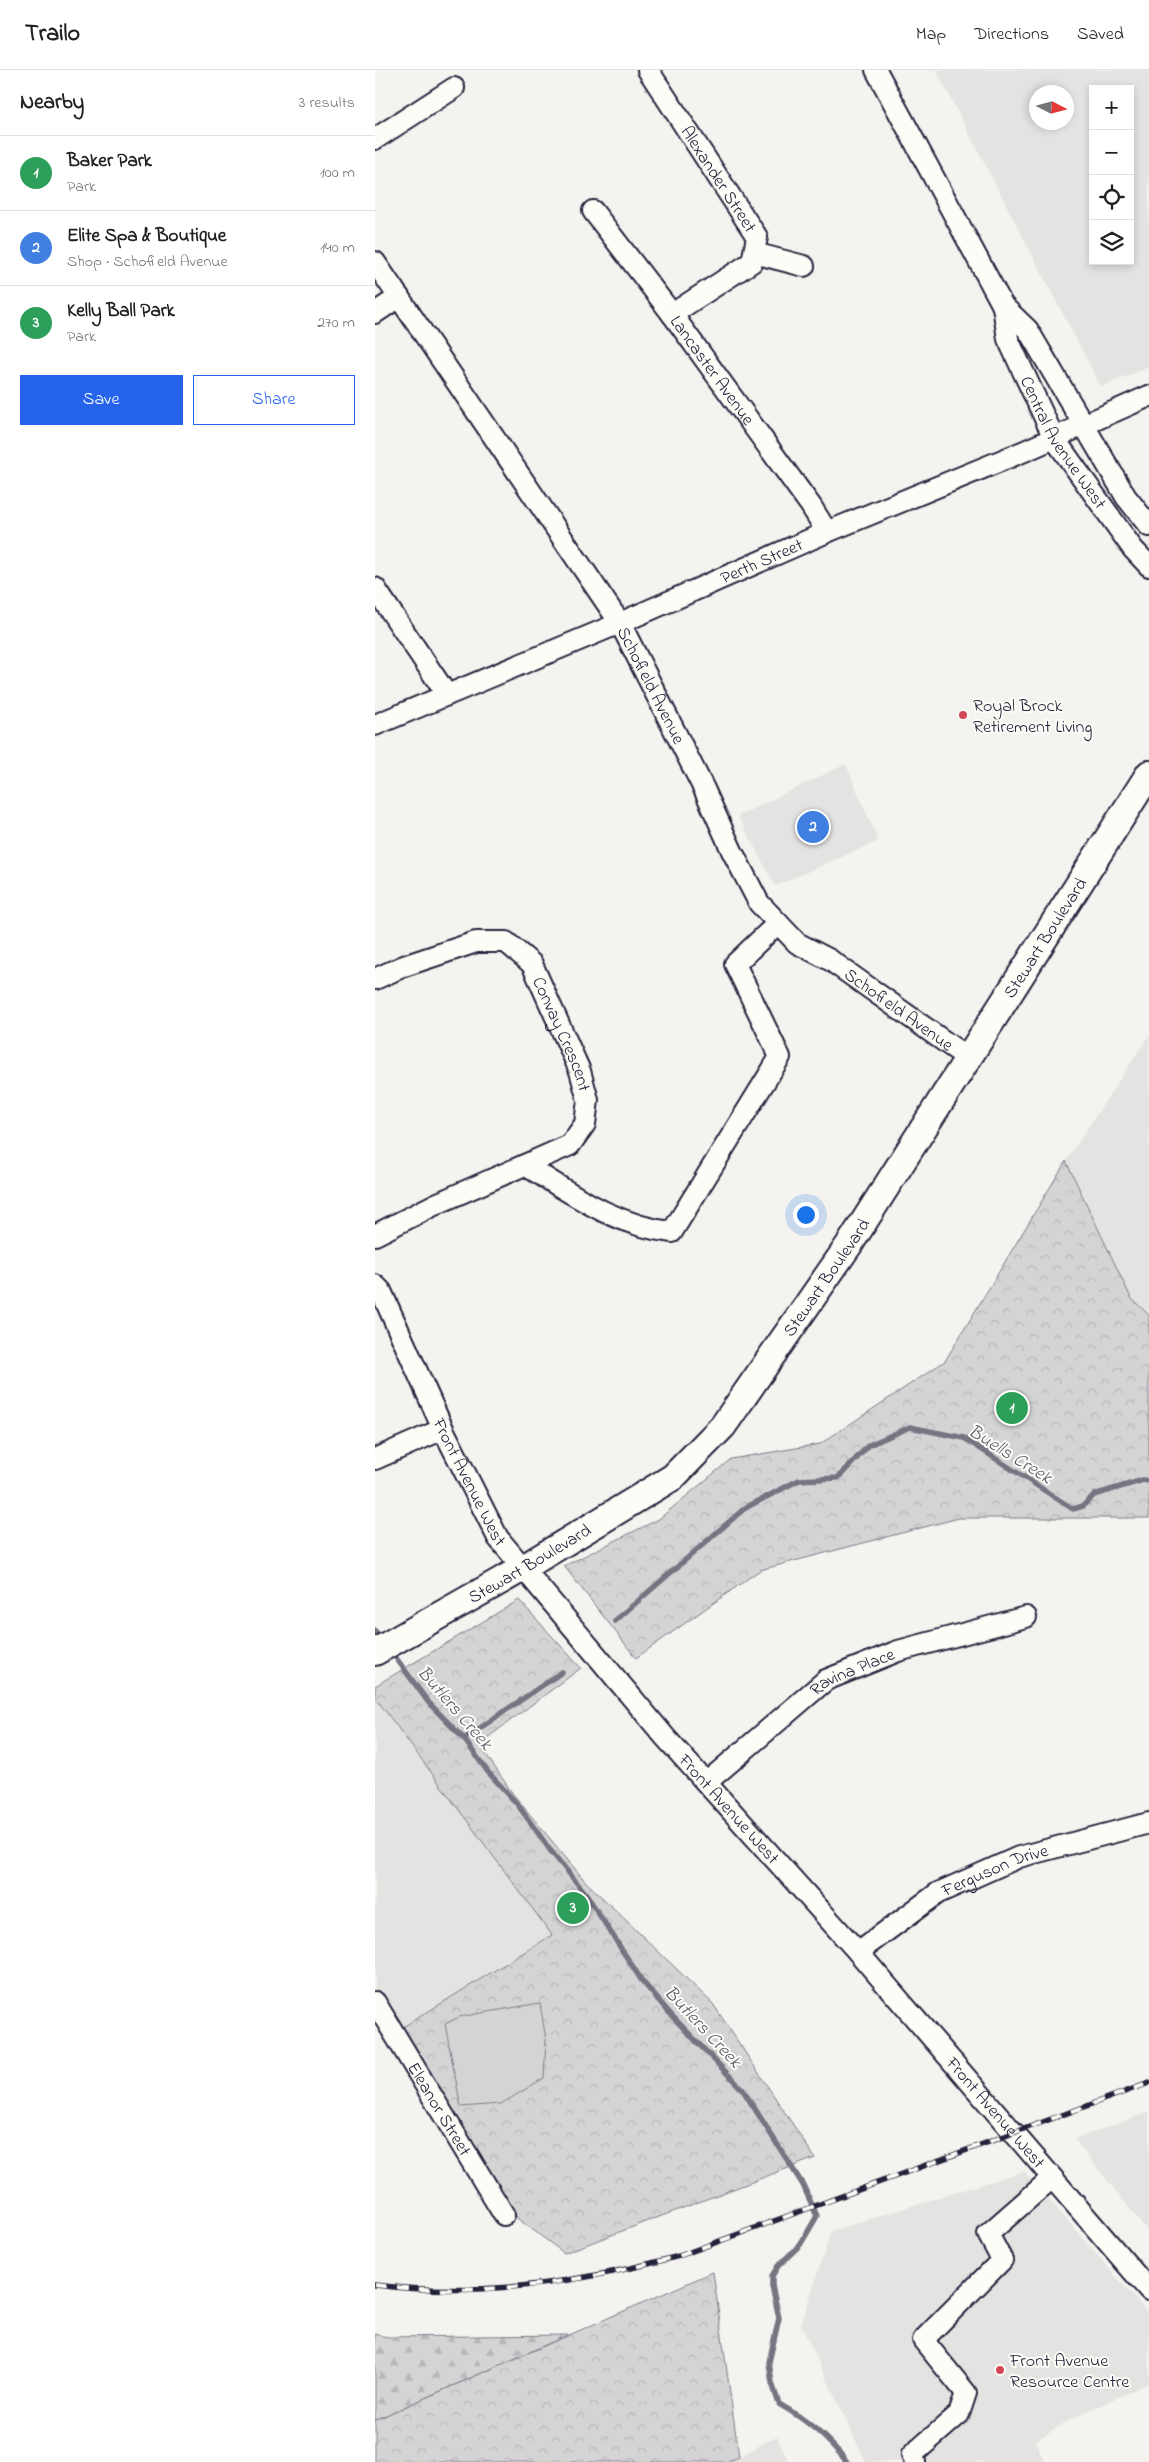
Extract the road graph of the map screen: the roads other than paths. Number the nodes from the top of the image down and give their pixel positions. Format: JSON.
{"nodes":[{"id":1,"x":648,"y":70,"type":"edge"},
{"id":2,"x":876,"y":70,"type":"edge"},
{"id":3,"x":454,"y":88,"type":"dead end"},
{"id":4,"x":375,"y":139,"type":"edge"},
{"id":5,"x":593,"y":210,"type":"dead end"},
{"id":6,"x":754,"y":252,"type":"junction"},
{"id":7,"x":375,"y":262,"type":"edge"},
{"id":8,"x":804,"y":266,"type":"dead end"},
{"id":9,"x":399,"y":297,"type":"junction"},
{"id":10,"x":1003,"y":306,"type":"junction"},
{"id":11,"x":375,"y":313,"type":"edge"},
{"id":12,"x":672,"y":314,"type":"junction"},
{"id":13,"x":1149,"y":396,"type":"edge"},
{"id":14,"x":1083,"y":424,"type":"junction"},
{"id":15,"x":1054,"y":438,"type":"junction"},
{"id":16,"x":1149,"y":526,"type":"edge"},
{"id":17,"x":827,"y":532,"type":"junction"},
{"id":18,"x":1149,"y":566,"type":"edge"},
{"id":19,"x":375,"y":588,"type":"edge"},
{"id":20,"x":381,"y":609,"type":"edge"},
{"id":21,"x":620,"y":623,"type":"junction"},
{"id":22,"x":447,"y":695,"type":"junction"},
{"id":23,"x":375,"y":725,"type":"edge"},
{"id":24,"x":1149,"y":774,"type":"edge"},
{"id":25,"x":778,"y":923,"type":"junction"},
{"id":26,"x":375,"y":979,"type":"edge"},
{"id":27,"x":969,"y":1059,"type":"junction"},
{"id":28,"x":525,"y":1165,"type":"junction"},
{"id":29,"x":375,"y":1234,"type":"edge"},
{"id":30,"x":375,"y":1285,"type":"edge"},
{"id":31,"x":443,"y":1429,"type":"junction"},
{"id":32,"x":375,"y":1459,"type":"edge"},
{"id":33,"x":523,"y":1568,"type":"junction"},
{"id":34,"x":1026,"y":1617,"type":"dead end"},
{"id":35,"x":375,"y":1652,"type":"edge"},
{"id":36,"x":707,"y":1782,"type":"junction"},
{"id":37,"x":1149,"y":1823,"type":"edge"},
{"id":38,"x":858,"y":1952,"type":"junction"},
{"id":39,"x":376,"y":2005,"type":"edge"},
{"id":40,"x":1052,"y":2178,"type":"junction"},
{"id":41,"x":504,"y":2215,"type":"dead end"},
{"id":42,"x":1149,"y":2290,"type":"edge"},
{"id":43,"x":915,"y":2462,"type":"edge"}],
"edges":[{"from":1,"to":6,"type":"street","name":"Alexander Street"},
{"from":2,"to":10,"type":"street","name":"Central Avenue West"},
{"from":3,"to":4,"type":"street"},
{"from":5,"to":12,"type":"street","name":"Lancaster Avenue"},
{"from":6,"to":8,"type":"street"},
{"from":6,"to":12,"type":"street","name":"Alexander Street"},
{"from":7,"to":9,"type":"street","name":"Schofield Avenue"},
{"from":9,"to":11,"type":"street"},
{"from":9,"to":21,"type":"street","name":"Schofield Avenue"},
{"from":10,"to":14,"type":"street","name":"Central Avenue West"},
{"from":10,"to":15,"type":"street","name":"Central Avenue West"},
{"from":12,"to":17,"type":"street","name":"Lancaster Avenue"},
{"from":13,"to":14,"type":"street","name":"Perth Street"},
{"from":14,"to":15,"type":"street","name":"Perth Street"},
{"from":14,"to":16,"type":"street","name":"Central Avenue West"},
{"from":15,"to":17,"type":"street","name":"Perth Street"},
{"from":15,"to":18,"type":"street","name":"Central Avenue West"},
{"from":17,"to":21,"type":"street","name":"Perth Street"},
{"from":19,"to":20,"type":"street"},
{"from":20,"to":22,"type":"street"},
{"from":21,"to":22,"type":"street","name":"Perth Street"},
{"from":21,"to":25,"type":"street","name":"Schofield Avenue"},
{"from":22,"to":23,"type":"street","name":"Perth Street"},
{"from":24,"to":27,"type":"main road","name":"Stewart Boulevard"},
{"from":25,"to":27,"type":"street","name":"Schofield Avenue"},
{"from":25,"to":28,"type":"street"},
{"from":26,"to":28,"type":"street","name":"Convay Crescent"},
{"from":27,"to":33,"type":"main road","name":"Stewart Boulevard"},
{"from":28,"to":29,"type":"street","name":"Convay Crescent"},
{"from":30,"to":31,"type":"street","name":"Front Avenue West"},
{"from":31,"to":32,"type":"street"},
{"from":31,"to":33,"type":"street","name":"Front Avenue West"},
{"from":33,"to":35,"type":"main road","name":"Stewart Boulevard"},
{"from":33,"to":36,"type":"street","name":"Front Avenue West"},
{"from":34,"to":36,"type":"street","name":"Ravina Place"},
{"from":36,"to":38,"type":"street","name":"Front Avenue West"},
{"from":37,"to":38,"type":"street","name":"Ferguson Drive"},
{"from":38,"to":40,"type":"street","name":"Front Avenue West"},
{"from":39,"to":41,"type":"street","name":"Eleanor Street"},
{"from":40,"to":42,"type":"street","name":"Front Avenue West"},
{"from":40,"to":43,"type":"street"}]}
